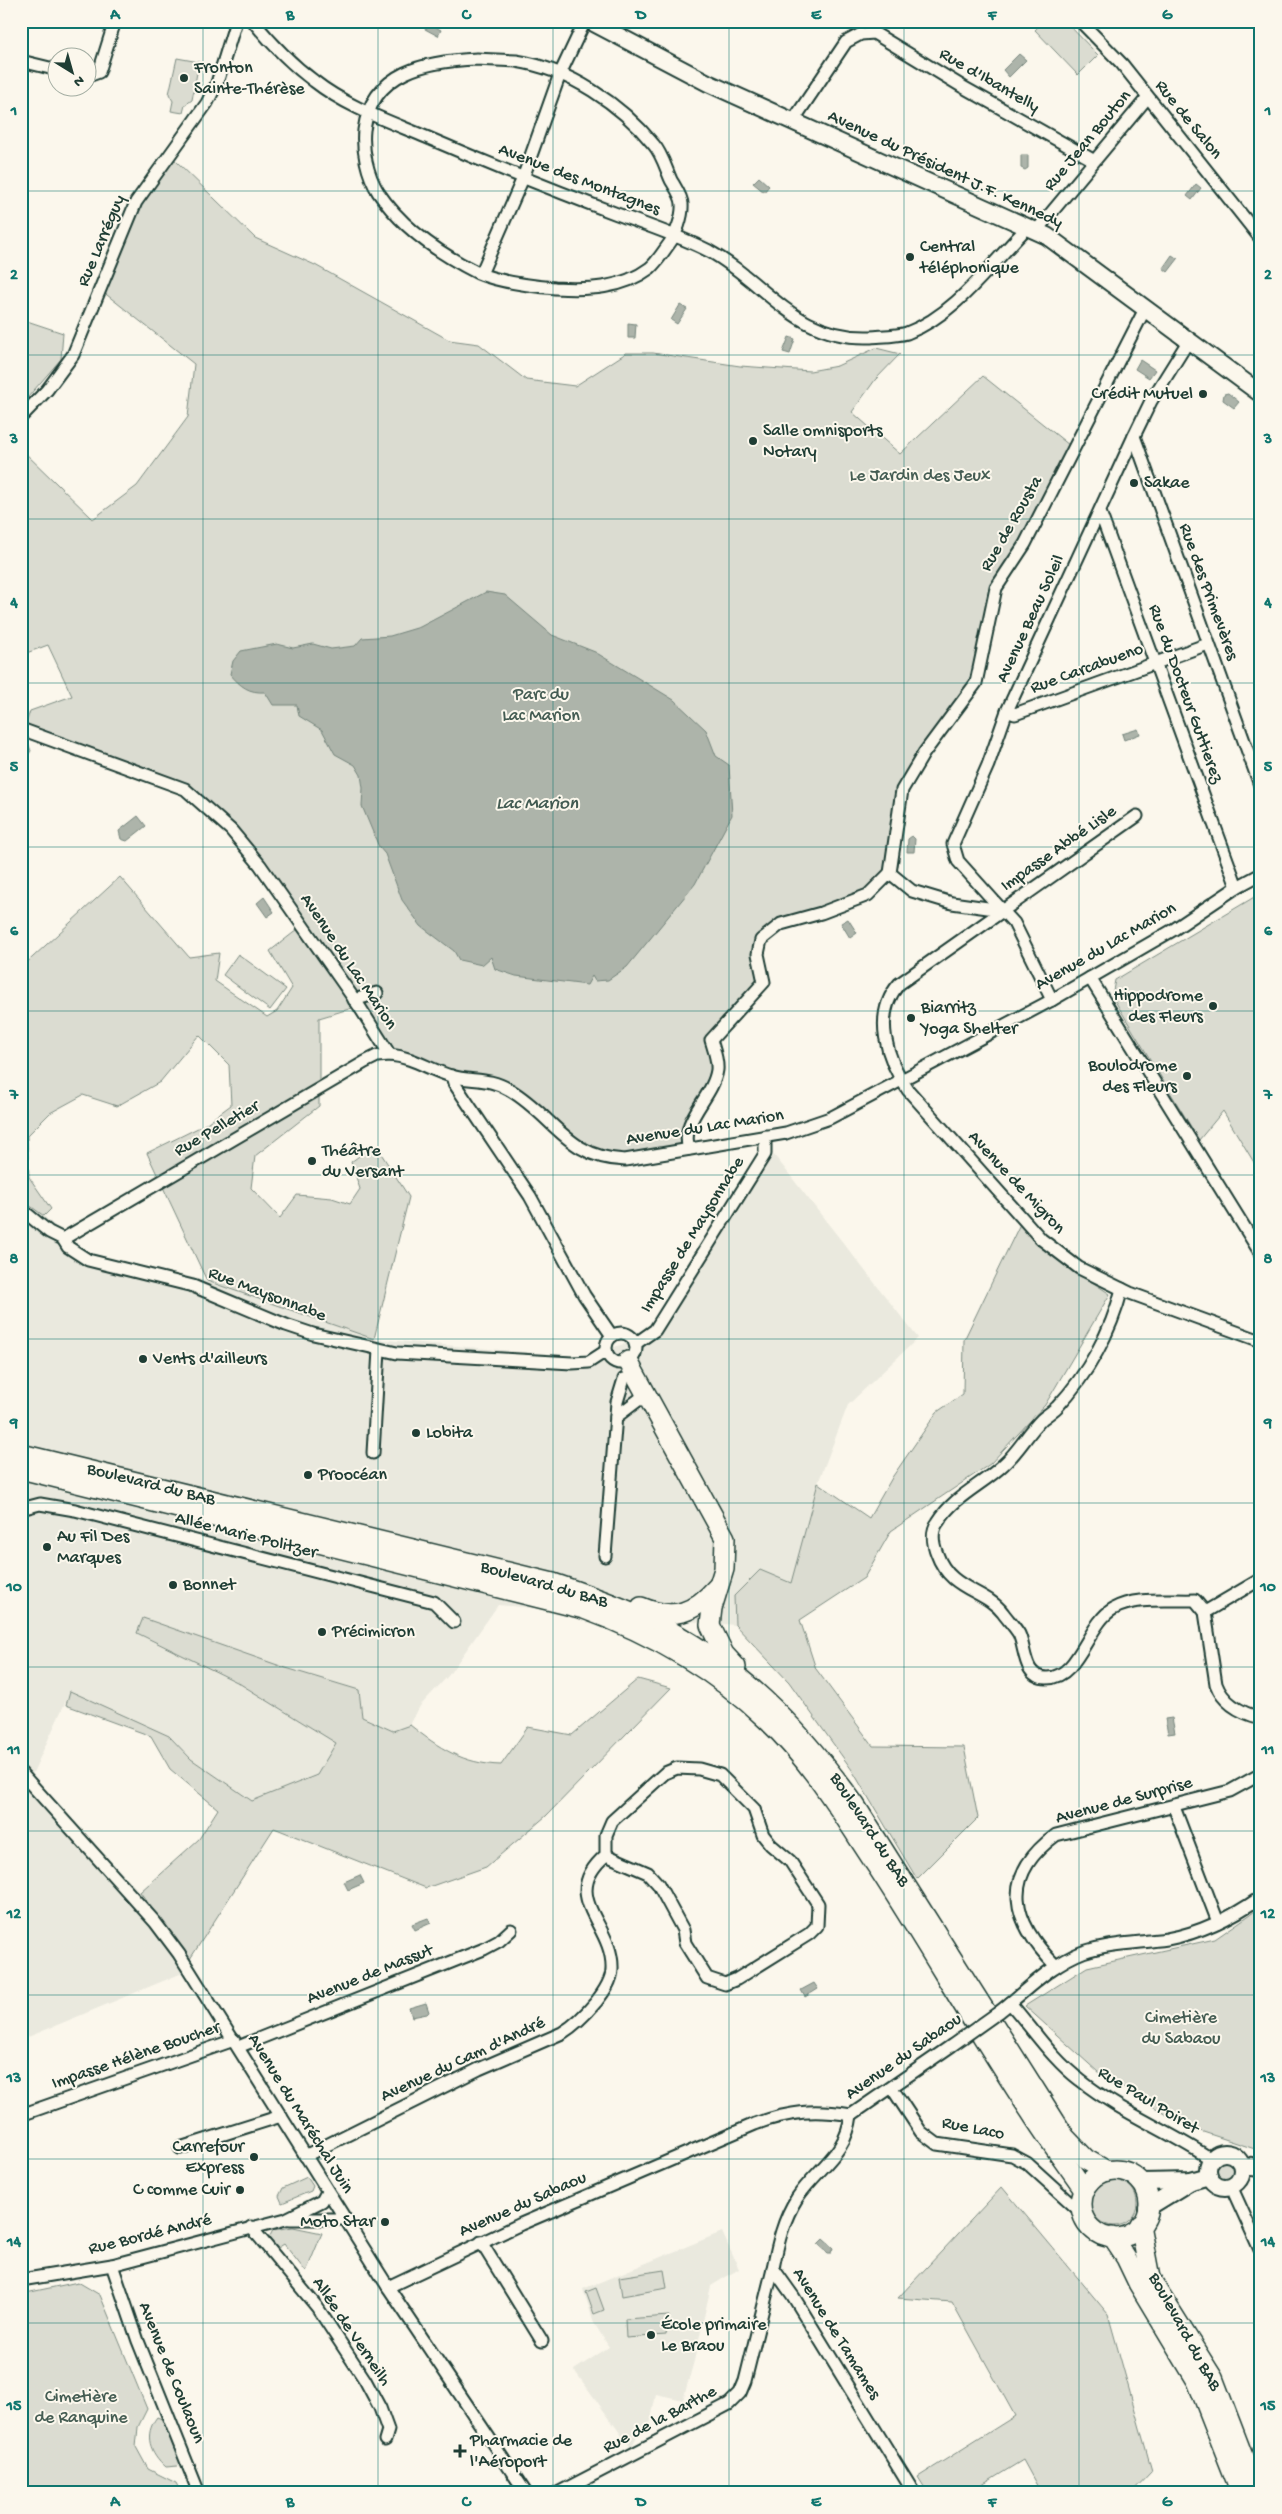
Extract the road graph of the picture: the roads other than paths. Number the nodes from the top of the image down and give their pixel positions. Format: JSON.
{"nodes":[{"id":1,"x":236,"y":21,"type":"edge"},
{"id":2,"x":253,"y":21,"type":"edge"},
{"id":3,"x":585,"y":21,"type":"edge"},
{"id":4,"x":590,"y":21,"type":"edge"},
{"id":5,"x":112,"y":22,"type":"edge"},
{"id":6,"x":1085,"y":23,"type":"edge"},
{"id":7,"x":21,"y":61,"type":"edge"},
{"id":8,"x":48,"y":68,"type":"edge"},
{"id":9,"x":98,"y":72,"type":"edge"},
{"id":10,"x":560,"y":74,"type":"junction"},
{"id":11,"x":1147,"y":98,"type":"junction"},
{"id":12,"x":367,"y":112,"type":"junction"},
{"id":13,"x":793,"y":121,"type":"junction"},
{"id":14,"x":1093,"y":160,"type":"junction"},
{"id":15,"x":523,"y":178,"type":"junction"},
{"id":16,"x":1261,"y":219,"type":"edge"},
{"id":17,"x":1250,"y":225,"type":"junction"},
{"id":18,"x":1031,"y":228,"type":"junction"},
{"id":19,"x":675,"y":237,"type":"junction"},
{"id":20,"x":1261,"y":239,"type":"edge"},
{"id":21,"x":481,"y":274,"type":"junction"},
{"id":22,"x":1146,"y":308,"type":"junction"},
{"id":23,"x":905,"y":333,"type":"joint"},
{"id":24,"x":1189,"y":340,"type":"junction"},
{"id":25,"x":1261,"y":394,"type":"edge"},
{"id":26,"x":21,"y":417,"type":"edge"},
{"id":27,"x":1134,"y":436,"type":"junction"},
{"id":28,"x":1100,"y":512,"type":"junction"},
{"id":29,"x":1208,"y":644,"type":"junction"},
{"id":30,"x":1156,"y":662,"type":"junction"},
{"id":31,"x":1007,"y":711,"type":"junction"},
{"id":32,"x":21,"y":729,"type":"edge"},
{"id":33,"x":1261,"y":788,"type":"edge"},
{"id":34,"x":1136,"y":816,"type":"dead end"},
{"id":35,"x":890,"y":873,"type":"junction"},
{"id":36,"x":1261,"y":874,"type":"edge"},
{"id":37,"x":1237,"y":887,"type":"junction"},
{"id":38,"x":1002,"y":910,"type":"junction"},
{"id":39,"x":1090,"y":978,"type":"junction"},
{"id":40,"x":376,"y":993,"type":"dead end"},
{"id":41,"x":354,"y":1000,"type":"junction"},
{"id":42,"x":1052,"y":1000,"type":"junction"},
{"id":43,"x":390,"y":1055,"type":"junction"},
{"id":44,"x":452,"y":1076,"type":"junction"},
{"id":45,"x":902,"y":1082,"type":"junction"},
{"id":46,"x":765,"y":1136,"type":"junction"},
{"id":47,"x":689,"y":1149,"type":"junction"},
{"id":48,"x":21,"y":1208,"type":"edge"},
{"id":49,"x":63,"y":1238,"type":"junction"},
{"id":50,"x":1261,"y":1254,"type":"edge"},
{"id":51,"x":1122,"y":1289,"type":"junction"},
{"id":52,"x":612,"y":1336,"type":"junction"},
{"id":53,"x":1261,"y":1341,"type":"edge"},
{"id":54,"x":379,"y":1350,"type":"junction"},
{"id":55,"x":622,"y":1360,"type":"junction"},
{"id":56,"x":646,"y":1398,"type":"junction"},
{"id":57,"x":616,"y":1417,"type":"junction"},
{"id":58,"x":373,"y":1453,"type":"dead end"},
{"id":59,"x":21,"y":1454,"type":"edge"},
{"id":60,"x":21,"y":1469,"type":"edge"},
{"id":61,"x":21,"y":1509,"type":"edge"},
{"id":62,"x":605,"y":1556,"type":"dead end"},
{"id":63,"x":1261,"y":1579,"type":"edge"},
{"id":64,"x":553,"y":1584,"type":"junction"},
{"id":65,"x":718,"y":1586,"type":"junction"},
{"id":66,"x":1205,"y":1612,"type":"junction"},
{"id":67,"x":454,"y":1622,"type":"dead end"},
{"id":68,"x":743,"y":1679,"type":"junction"},
{"id":69,"x":1257,"y":1717,"type":"edge"},
{"id":70,"x":21,"y":1773,"type":"edge"},
{"id":71,"x":1261,"y":1774,"type":"edge"},
{"id":72,"x":1174,"y":1807,"type":"junction"},
{"id":73,"x":606,"y":1855,"type":"junction"},
{"id":74,"x":1261,"y":1897,"type":"edge"},
{"id":75,"x":1218,"y":1922,"type":"junction"},
{"id":76,"x":511,"y":1930,"type":"dead end"},
{"id":77,"x":1056,"y":1966,"type":"junction"},
{"id":78,"x":1010,"y":2003,"type":"junction"},
{"id":79,"x":236,"y":2043,"type":"junction"},
{"id":80,"x":892,"y":2088,"type":"junction"},
{"id":81,"x":21,"y":2115,"type":"edge"},
{"id":82,"x":851,"y":2115,"type":"junction"},
{"id":83,"x":281,"y":2116,"type":"junction"},
{"id":84,"x":180,"y":2148,"type":"dead end"},
{"id":85,"x":305,"y":2156,"type":"junction"},
{"id":86,"x":1211,"y":2159,"type":"junction"},
{"id":87,"x":1242,"y":2166,"type":"junction"},
{"id":88,"x":1261,"y":2168,"type":"edge"},
{"id":89,"x":1107,"y":2171,"type":"junction"},
{"id":90,"x":1209,"y":2176,"type":"junction"},
{"id":91,"x":1191,"y":2181,"type":"junction"},
{"id":92,"x":1142,"y":2182,"type":"junction"},
{"id":93,"x":1231,"y":2186,"type":"junction"},
{"id":94,"x":1084,"y":2188,"type":"junction"},
{"id":95,"x":327,"y":2192,"type":"junction"},
{"id":96,"x":1082,"y":2213,"type":"junction"},
{"id":97,"x":1144,"y":2217,"type":"junction"},
{"id":98,"x":286,"y":2219,"type":"junction"},
{"id":99,"x":345,"y":2219,"type":"junction"},
{"id":100,"x":251,"y":2227,"type":"junction"},
{"id":101,"x":1112,"y":2237,"type":"junction"},
{"id":102,"x":480,"y":2242,"type":"junction"},
{"id":103,"x":1261,"y":2252,"type":"edge"},
{"id":104,"x":112,"y":2265,"type":"junction"},
{"id":105,"x":773,"y":2268,"type":"junction"},
{"id":106,"x":21,"y":2280,"type":"edge"},
{"id":107,"x":388,"y":2287,"type":"junction"},
{"id":108,"x":542,"y":2341,"type":"dead end"},
{"id":109,"x":385,"y":2440,"type":"dead end"},
{"id":110,"x":199,"y":2493,"type":"edge"},
{"id":111,"x":526,"y":2493,"type":"edge"},
{"id":112,"x":558,"y":2493,"type":"edge"},
{"id":113,"x":914,"y":2493,"type":"edge"},
{"id":114,"x":1241,"y":2493,"type":"edge"},
{"id":115,"x":1257,"y":2493,"type":"edge"}],
"edges":[{"from":1,"to":26,"type":"street","name":"Rue Larréguy"},
{"from":2,"to":12,"type":"street","name":"Avenue des Montagnes"},
{"from":3,"to":10,"type":"street"},
{"from":4,"to":13,"type":"street","name":"Avenue du Président J.F. Kennedy"},
{"from":5,"to":9,"type":"street"},
{"from":6,"to":11,"type":"street","name":"Rue de Salon"},
{"from":7,"to":8,"type":"street"},
{"from":10,"to":12,"type":"street"},
{"from":10,"to":15,"type":"street"},
{"from":10,"to":19,"type":"street"},
{"from":11,"to":14,"type":"street","name":"Rue Jean Bouton"},
{"from":11,"to":17,"type":"street","name":"Rue de Salon"},
{"from":12,"to":15,"type":"street","name":"Avenue des Montagnes"},
{"from":12,"to":21,"type":"street"},
{"from":13,"to":14,"type":"street","name":"Rue d'Ibantelly"},
{"from":13,"to":18,"type":"street","name":"Avenue du Président J.F. Kennedy"},
{"from":14,"to":18,"type":"street","name":"Rue Jean Bouton"},
{"from":15,"to":19,"type":"street","name":"Avenue des Montagnes"},
{"from":15,"to":21,"type":"street"},
{"from":16,"to":17,"type":"street"},
{"from":17,"to":20,"type":"street","name":"Rue de Salon"},
{"from":18,"to":22,"type":"street","name":"Avenue du Président J.F. Kennedy"},
{"from":18,"to":23,"type":"street","name":"Rue Jean Bouton"},
{"from":19,"to":21,"type":"street"},
{"from":19,"to":23,"type":"street","name":"Avenue des Montagnes"},
{"from":22,"to":24,"type":"street","name":"Avenue du Président J.F. Kennedy"},
{"from":22,"to":35,"type":"street","name":"Rue de Rousta"},
{"from":24,"to":25,"type":"street","name":"Avenue du Président J.F. Kennedy"},
{"from":24,"to":27,"type":"street","name":"Avenue Beau Soleil"},
{"from":27,"to":28,"type":"street","name":"Avenue Beau Soleil"},
{"from":27,"to":29,"type":"street","name":"Rue des Primevères"},
{"from":28,"to":30,"type":"street","name":"Rue du Docteur Guttierez"},
{"from":28,"to":31,"type":"street","name":"Avenue Beau Soleil"},
{"from":29,"to":30,"type":"street","name":"Rue Carcabueno"},
{"from":29,"to":33,"type":"street","name":"Rue des Primevères"},
{"from":30,"to":31,"type":"street","name":"Rue Carcabueno"},
{"from":30,"to":37,"type":"street","name":"Rue du Docteur Guttierez"},
{"from":31,"to":38,"type":"street","name":"Avenue Beau Soleil"},
{"from":32,"to":41,"type":"street","name":"Avenue du Lac Marion"},
{"from":34,"to":38,"type":"street","name":"Impasse Abbé Lisle"},
{"from":35,"to":38,"type":"street"},
{"from":35,"to":47,"type":"street"},
{"from":36,"to":37,"type":"street","name":"Avenue du Lac Marion"},
{"from":37,"to":39,"type":"street","name":"Avenue du Lac Marion"},
{"from":38,"to":42,"type":"street","name":"Avenue Beau Soleil"},
{"from":38,"to":45,"type":"street","name":"Impasse Abbé Lisle"},
{"from":39,"to":42,"type":"street","name":"Avenue du Lac Marion"},
{"from":39,"to":50,"type":"street"},
{"from":40,"to":41,"type":"street"},
{"from":41,"to":43,"type":"street","name":"Avenue du Lac Marion"},
{"from":42,"to":45,"type":"street","name":"Avenue du Lac Marion"},
{"from":43,"to":44,"type":"street","name":"Avenue du Lac Marion"},
{"from":43,"to":49,"type":"street","name":"Rue Pelletier"},
{"from":44,"to":47,"type":"street","name":"Avenue du Lac Marion"},
{"from":44,"to":52,"type":"street"},
{"from":45,"to":46,"type":"street","name":"Avenue du Lac Marion"},
{"from":45,"to":51,"type":"street","name":"Avenue de Migron"},
{"from":46,"to":47,"type":"street","name":"Avenue du Lac Marion"},
{"from":46,"to":55,"type":"street","name":"Impasse de Maysonnabe"},
{"from":48,"to":49,"type":"street","name":"Rue Maysonnabe"},
{"from":49,"to":54,"type":"street","name":"Rue Maysonnabe"},
{"from":51,"to":53,"type":"street","name":"Avenue de Migron"},
{"from":51,"to":66,"type":"street"},
{"from":52,"to":55,"type":"street"},
{"from":52,"to":55,"type":"street"},
{"from":54,"to":55,"type":"street","name":"Rue Maysonnabe"},
{"from":54,"to":58,"type":"street"},
{"from":55,"to":56,"type":"main road"},
{"from":55,"to":57,"type":"street"},
{"from":56,"to":57,"type":"street"},
{"from":56,"to":65,"type":"main road"},
{"from":57,"to":62,"type":"street"},
{"from":59,"to":64,"type":"main road","name":"Boulevard du BAB"},
{"from":60,"to":94,"type":"main road","name":"Boulevard du BAB"},
{"from":61,"to":67,"type":"street","name":"Allée Marie Politzer"},
{"from":63,"to":66,"type":"street"},
{"from":64,"to":65,"type":"main road"},
{"from":64,"to":68,"type":"main road","name":"Boulevard du BAB"},
{"from":65,"to":68,"type":"main road"},
{"from":66,"to":69,"type":"street"},
{"from":68,"to":89,"type":"main road","name":"Boulevard du BAB"},
{"from":70,"to":79,"type":"street","name":"Avenue du Maréchal Juin"},
{"from":71,"to":72,"type":"street","name":"Avenue de Surprise"},
{"from":72,"to":75,"type":"street"},
{"from":72,"to":77,"type":"street","name":"Avenue de Surprise"},
{"from":73,"to":73,"type":"street"},
{"from":73,"to":85,"type":"street","name":"Avenue du Cam d'André"},
{"from":74,"to":75,"type":"street","name":"Avenue du Sabaou"},
{"from":75,"to":77,"type":"street","name":"Avenue du Sabaou"},
{"from":76,"to":79,"type":"street","name":"Avenue de Massut"},
{"from":77,"to":78,"type":"street","name":"Avenue du Sabaou"},
{"from":78,"to":80,"type":"street","name":"Avenue du Sabaou","bridge":true},
{"from":78,"to":86,"type":"street","name":"Rue Paul Poiret"},
{"from":79,"to":81,"type":"street","name":"Impasse Hélène Boucher"},
{"from":79,"to":83,"type":"street","name":"Avenue du Maréchal Juin"},
{"from":80,"to":82,"type":"street","name":"Avenue du Sabaou"},
{"from":80,"to":96,"type":"street","name":"Rue Laco"},
{"from":82,"to":102,"type":"street","name":"Avenue du Sabaou"},
{"from":82,"to":105,"type":"street","name":"Avenue de Tamames"},
{"from":83,"to":84,"type":"street"},
{"from":83,"to":85,"type":"street","name":"Avenue du Maréchal Juin"},
{"from":85,"to":95,"type":"street","name":"Avenue du Maréchal Juin"},
{"from":86,"to":87,"type":"street"},
{"from":86,"to":90,"type":"street"},
{"from":87,"to":88,"type":"street"},
{"from":87,"to":93,"type":"street"},
{"from":89,"to":92,"type":"main road"},
{"from":89,"to":94,"type":"main road"},
{"from":90,"to":91,"type":"street"},
{"from":90,"to":93,"type":"street"},
{"from":91,"to":92,"type":"street"},
{"from":91,"to":97,"type":"street"},
{"from":92,"to":97,"type":"main road"},
{"from":93,"to":103,"type":"street"},
{"from":94,"to":96,"type":"main road"},
{"from":95,"to":98,"type":"street","name":"Rue Bordé André"},
{"from":95,"to":99,"type":"street","name":"Avenue du Maréchal Juin"},
{"from":96,"to":101,"type":"main road"},
{"from":97,"to":101,"type":"main road"},
{"from":97,"to":115,"type":"main road","name":"Boulevard du BAB"},
{"from":98,"to":99,"type":"street","name":"Rue Bordé André"},
{"from":98,"to":100,"type":"street","name":"Rue Bordé André"},
{"from":99,"to":107,"type":"street","name":"Avenue du Maréchal Juin"},
{"from":100,"to":104,"type":"street","name":"Rue Bordé André"},
{"from":100,"to":109,"type":"street","name":"Allée de Verneilh"},
{"from":101,"to":114,"type":"main road","name":"Boulevard du BAB"},
{"from":102,"to":107,"type":"street","name":"Avenue du Sabaou"},
{"from":102,"to":108,"type":"street"},
{"from":104,"to":106,"type":"street","name":"Rue Bordé André"},
{"from":104,"to":110,"type":"street","name":"Avenue de Coulaoun"},
{"from":105,"to":112,"type":"street","name":"Rue de la Barthe"},
{"from":105,"to":113,"type":"street","name":"Avenue de Tamames"},
{"from":107,"to":111,"type":"street","name":"Avenue du Maréchal Juin"}]}
